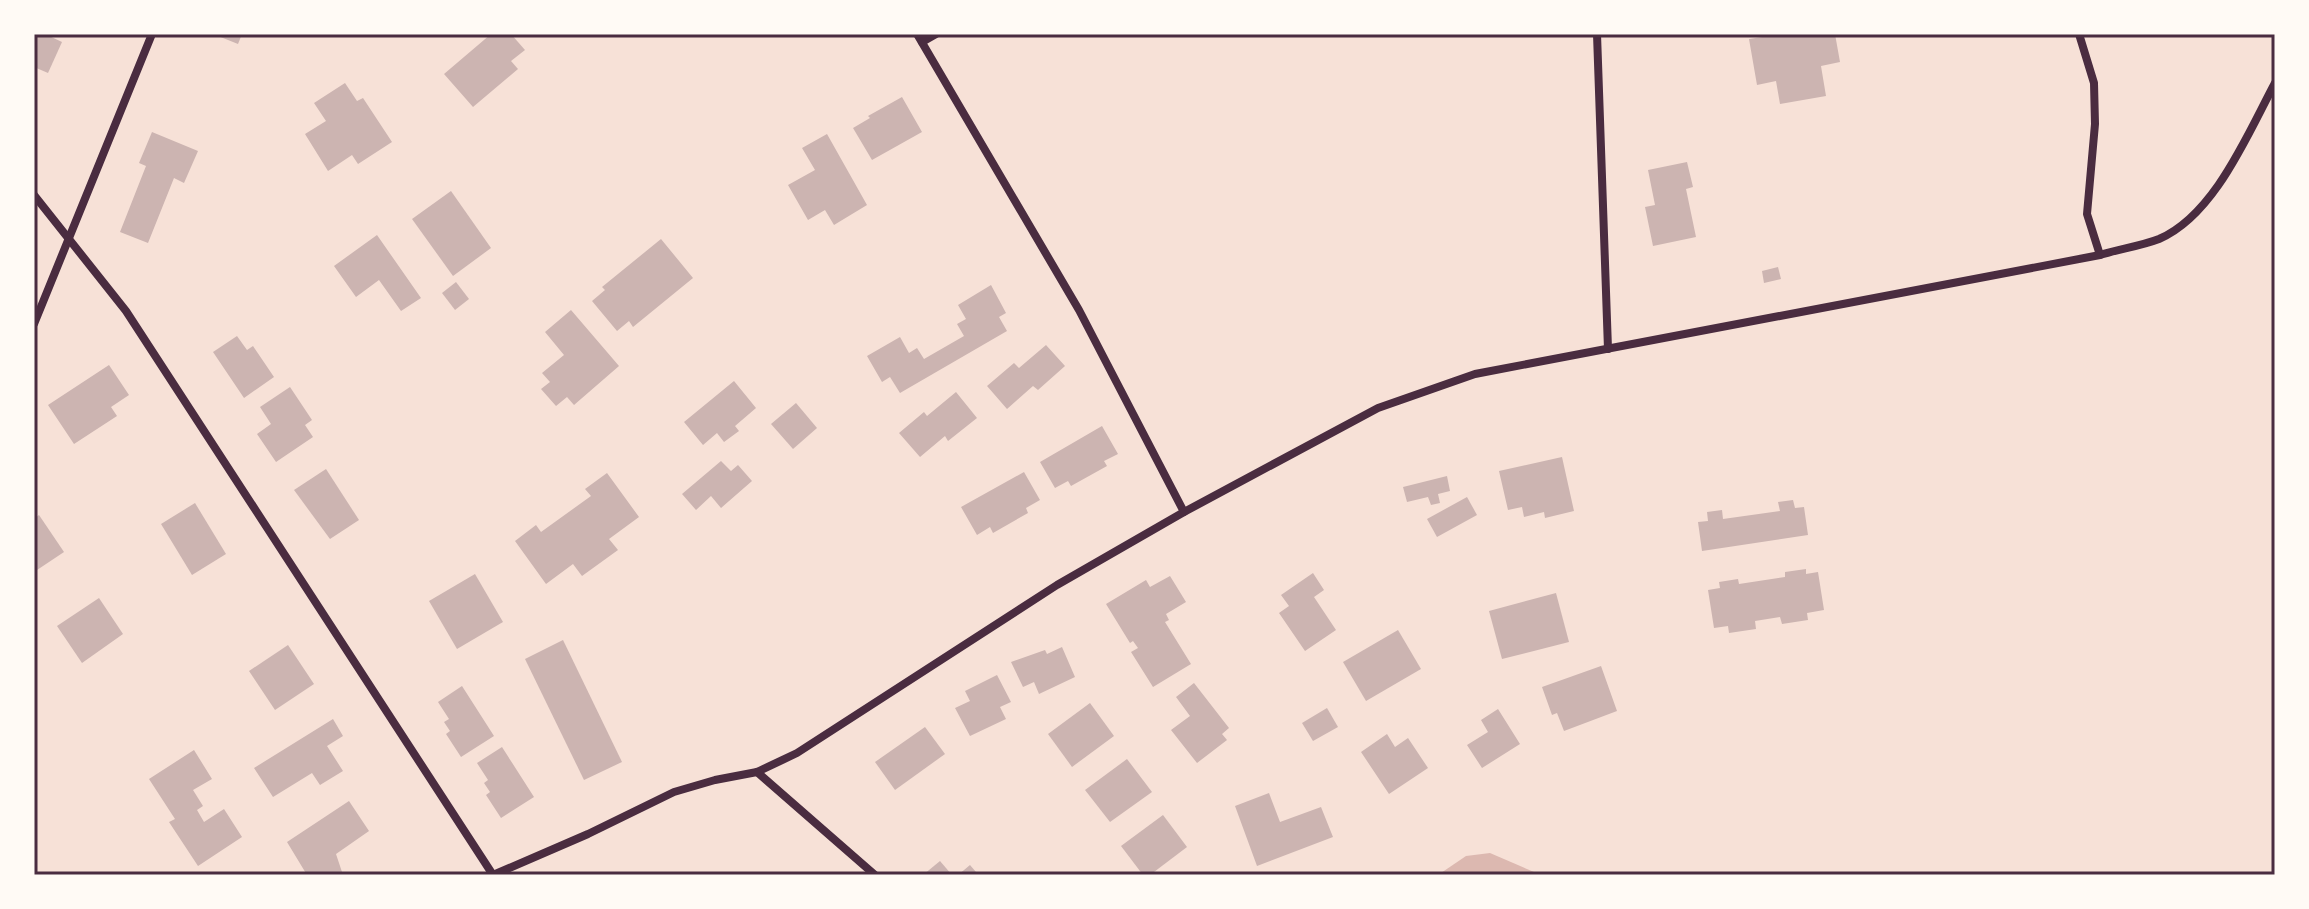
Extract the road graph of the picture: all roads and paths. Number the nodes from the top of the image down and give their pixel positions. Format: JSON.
{"nodes":[{"id":1,"x":152,"y":34,"type":"edge"},
{"id":2,"x":936,"y":34,"type":"edge"},
{"id":3,"x":1597,"y":34,"type":"edge"},
{"id":4,"x":2079,"y":34,"type":"edge"},
{"id":5,"x":920,"y":38,"type":"edge"},
{"id":6,"x":2275,"y":83,"type":"edge"},
{"id":7,"x":34,"y":195,"type":"edge"},
{"id":8,"x":69,"y":240,"type":"junction"},
{"id":9,"x":2100,"y":255,"type":"junction"},
{"id":10,"x":34,"y":324,"type":"edge"},
{"id":11,"x":1608,"y":349,"type":"junction"},
{"id":12,"x":1184,"y":512,"type":"junction"},
{"id":13,"x":757,"y":772,"type":"junction"},
{"id":14,"x":493,"y":875,"type":"edge"},
{"id":15,"x":875,"y":875,"type":"edge"}],
"edges":[{"from":1,"to":8,"type":"street"},
{"from":2,"to":5,"type":"street"},
{"from":3,"to":11,"type":"street"},
{"from":4,"to":9,"type":"street"},
{"from":5,"to":12,"type":"street"},
{"from":6,"to":9,"type":"street"},
{"from":7,"to":8,"type":"street"},
{"from":8,"to":10,"type":"street"},
{"from":8,"to":14,"type":"street"},
{"from":9,"to":11,"type":"street"},
{"from":11,"to":12,"type":"street"},
{"from":12,"to":13,"type":"street"},
{"from":13,"to":14,"type":"street"},
{"from":13,"to":15,"type":"street"}]}
